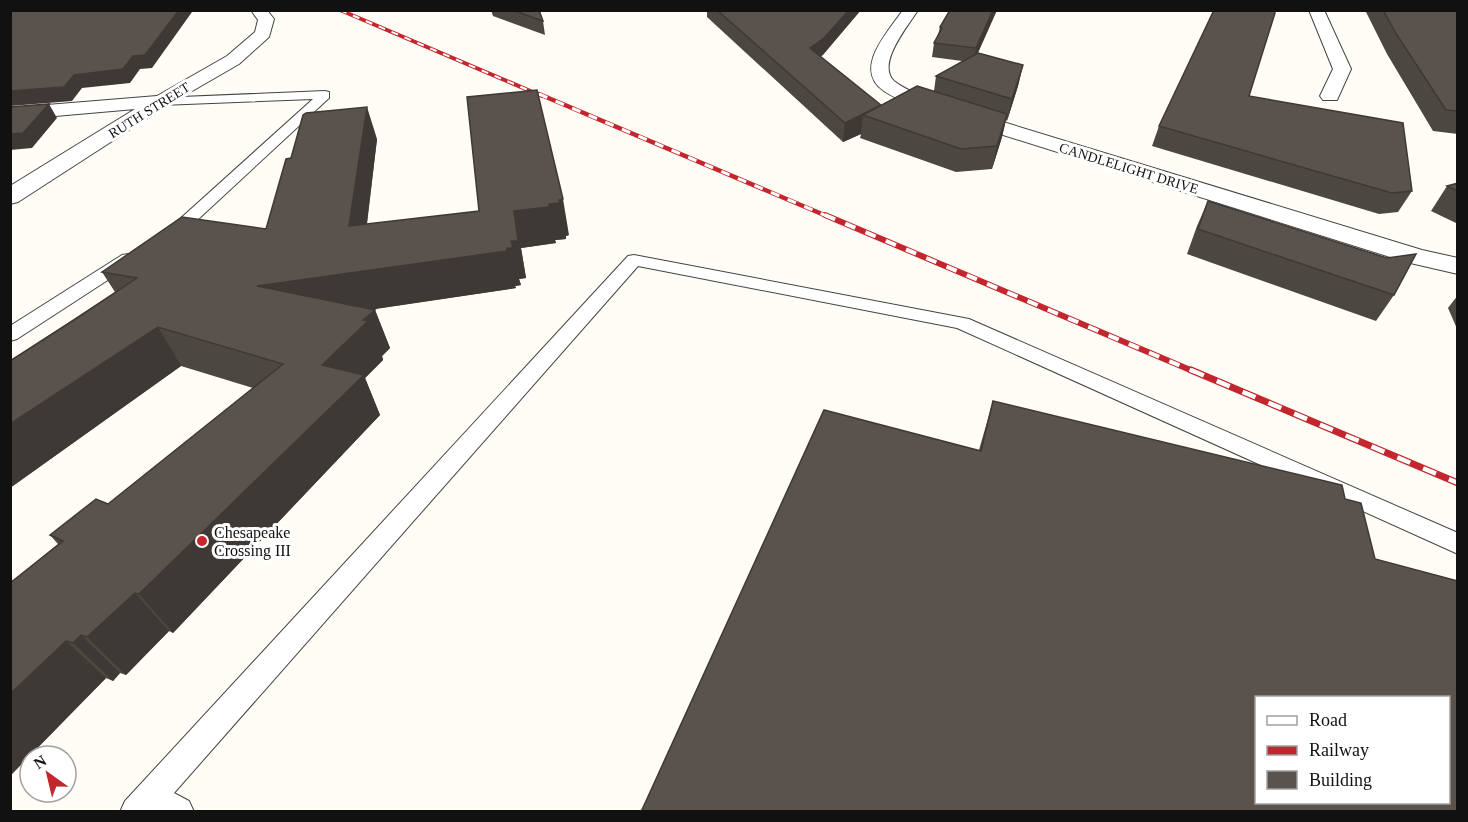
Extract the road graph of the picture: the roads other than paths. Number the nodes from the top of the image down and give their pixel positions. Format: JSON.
{"nodes":[{"id":1,"x":258,"y":10,"type":"edge"},
{"id":2,"x":911,"y":10,"type":"edge"},
{"id":3,"x":1316,"y":10,"type":"edge"},
{"id":4,"x":1330,"y":96,"type":"dead end"},
{"id":5,"x":161,"y":100,"type":"junction"},
{"id":6,"x":10,"y":114,"type":"edge"},
{"id":7,"x":10,"y":197,"type":"edge"},
{"id":8,"x":158,"y":240,"type":"edge"},
{"id":9,"x":138,"y":252,"type":"edge"},
{"id":10,"x":1458,"y":266,"type":"edge"},
{"id":11,"x":10,"y":335,"type":"edge"},
{"id":12,"x":1458,"y":543,"type":"edge"},
{"id":13,"x":143,"y":804,"type":"edge"},
{"id":14,"x":178,"y":812,"type":"edge"}],
"edges":[{"from":1,"to":5,"type":"street","name":"RUTH STREET"},
{"from":2,"to":10,"type":"street","name":"CANDLELIGHT DRIVE"},
{"from":3,"to":4,"type":"street"},
{"from":5,"to":6,"type":"street"},
{"from":5,"to":7,"type":"street","name":"RUTH STREET"},
{"from":5,"to":8,"type":"lane"},
{"from":9,"to":11,"type":"lane"},
{"from":12,"to":13,"type":"lane"},
{"from":13,"to":14,"type":"lane"}]}
